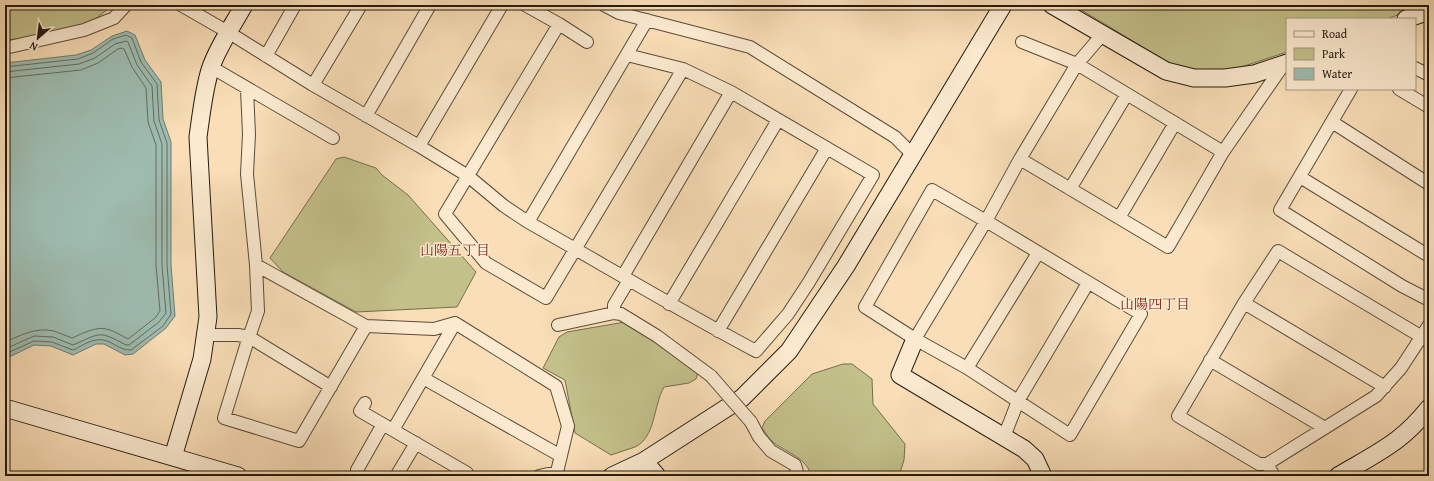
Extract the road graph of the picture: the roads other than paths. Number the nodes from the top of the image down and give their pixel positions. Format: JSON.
{"nodes":[{"id":1,"x":126,"y":5,"type":"edge"},
{"id":2,"x":181,"y":5,"type":"edge"},
{"id":3,"x":244,"y":5,"type":"edge"},
{"id":4,"x":295,"y":5,"type":"edge"},
{"id":5,"x":361,"y":5,"type":"edge"},
{"id":6,"x":430,"y":5,"type":"edge"},
{"id":7,"x":502,"y":5,"type":"edge"},
{"id":8,"x":525,"y":5,"type":"edge"},
{"id":9,"x":604,"y":5,"type":"edge"},
{"id":10,"x":1003,"y":5,"type":"edge"},
{"id":11,"x":1052,"y":5,"type":"edge"},
{"id":12,"x":1429,"y":11,"type":"edge"},
{"id":13,"x":1409,"y":18,"type":"edge"},
{"id":14,"x":647,"y":20,"type":"junction"},
{"id":15,"x":559,"y":24,"type":"junction"},
{"id":16,"x":228,"y":32,"type":"junction"},
{"id":17,"x":1102,"y":35,"type":"junction"},
{"id":18,"x":586,"y":42,"type":"dead end"},
{"id":19,"x":1022,"y":42,"type":"dead end"},
{"id":20,"x":5,"y":48,"type":"edge"},
{"id":21,"x":627,"y":55,"type":"junction"},
{"id":22,"x":266,"y":56,"type":"junction"},
{"id":23,"x":1077,"y":64,"type":"junction"},
{"id":24,"x":1285,"y":64,"type":"edge"},
{"id":25,"x":211,"y":68,"type":"junction"},
{"id":26,"x":1416,"y":68,"type":"edge"},
{"id":27,"x":683,"y":69,"type":"junction"},
{"id":28,"x":1429,"y":75,"type":"edge"},
{"id":29,"x":313,"y":85,"type":"junction"},
{"id":30,"x":247,"y":89,"type":"junction"},
{"id":31,"x":1350,"y":90,"type":"edge"},
{"id":32,"x":1402,"y":90,"type":"edge"},
{"id":33,"x":731,"y":92,"type":"junction"},
{"id":34,"x":1127,"y":94,"type":"junction"},
{"id":35,"x":1429,"y":107,"type":"edge"},
{"id":36,"x":366,"y":116,"type":"junction"},
{"id":37,"x":778,"y":120,"type":"junction"},
{"id":38,"x":1332,"y":122,"type":"junction"},
{"id":39,"x":1175,"y":123,"type":"junction"},
{"id":40,"x":333,"y":138,"type":"dead end"},
{"id":41,"x":419,"y":146,"type":"junction"},
{"id":42,"x":826,"y":148,"type":"junction"},
{"id":43,"x":1224,"y":152,"type":"junction"},
{"id":44,"x":913,"y":155,"type":"junction"},
{"id":45,"x":1020,"y":159,"type":"junction"},
{"id":46,"x":468,"y":176,"type":"junction"},
{"id":47,"x":1300,"y":177,"type":"junction"},
{"id":48,"x":1429,"y":184,"type":"edge"},
{"id":49,"x":1070,"y":189,"type":"junction"},
{"id":50,"x":1119,"y":218,"type":"junction"},
{"id":51,"x":986,"y":221,"type":"junction"},
{"id":52,"x":528,"y":222,"type":"junction"},
{"id":53,"x":576,"y":249,"type":"junction"},
{"id":54,"x":1038,"y":252,"type":"junction"},
{"id":55,"x":1429,"y":256,"type":"edge"},
{"id":56,"x":256,"y":265,"type":"junction"},
{"id":57,"x":626,"y":278,"type":"junction"},
{"id":58,"x":1088,"y":283,"type":"junction"},
{"id":59,"x":1429,"y":300,"type":"edge"},
{"id":60,"x":1244,"y":302,"type":"junction"},
{"id":61,"x":669,"y":304,"type":"junction"},
{"id":62,"x":614,"y":313,"type":"junction"},
{"id":63,"x":454,"y":323,"type":"junction"},
{"id":64,"x":558,"y":324,"type":"dead end"},
{"id":65,"x":1429,"y":325,"type":"edge"},
{"id":66,"x":366,"y":326,"type":"junction"},
{"id":67,"x":718,"y":331,"type":"junction"},
{"id":68,"x":207,"y":335,"type":"junction"},
{"id":69,"x":249,"y":337,"type":"junction"},
{"id":70,"x":915,"y":339,"type":"junction"},
{"id":71,"x":1426,"y":339,"type":"edge"},
{"id":72,"x":1210,"y":360,"type":"junction"},
{"id":73,"x":967,"y":368,"type":"junction"},
{"id":74,"x":423,"y":378,"type":"junction"},
{"id":75,"x":331,"y":387,"type":"junction"},
{"id":76,"x":1385,"y":388,"type":"junction"},
{"id":77,"x":1018,"y":401,"type":"junction"},
{"id":78,"x":365,"y":403,"type":"dead end"},
{"id":79,"x":5,"y":408,"type":"edge"},
{"id":80,"x":1429,"y":408,"type":"edge"},
{"id":81,"x":388,"y":427,"type":"junction"},
{"id":82,"x":1325,"y":428,"type":"junction"},
{"id":83,"x":1004,"y":437,"type":"junction"},
{"id":84,"x":416,"y":443,"type":"junction"},
{"id":85,"x":561,"y":456,"type":"junction"},
{"id":86,"x":173,"y":457,"type":"junction"},
{"id":87,"x":644,"y":462,"type":"junction"},
{"id":88,"x":1267,"y":464,"type":"junction"},
{"id":89,"x":357,"y":470,"type":"dead end"},
{"id":90,"x":398,"y":473,"type":"dead end"},
{"id":91,"x":238,"y":476,"type":"edge"},
{"id":92,"x":468,"y":476,"type":"edge"},
{"id":93,"x":539,"y":476,"type":"edge"},
{"id":94,"x":612,"y":476,"type":"edge"},
{"id":95,"x":657,"y":476,"type":"edge"},
{"id":96,"x":798,"y":476,"type":"edge"},
{"id":97,"x":1043,"y":476,"type":"edge"},
{"id":98,"x":1274,"y":476,"type":"edge"},
{"id":99,"x":1338,"y":476,"type":"edge"}],
"edges":[{"from":1,"to":20,"type":"street"},
{"from":2,"to":16,"type":"street"},
{"from":3,"to":16,"type":"street"},
{"from":4,"to":22,"type":"street"},
{"from":5,"to":29,"type":"street"},
{"from":6,"to":36,"type":"street"},
{"from":7,"to":41,"type":"street"},
{"from":8,"to":15,"type":"street"},
{"from":9,"to":14,"type":"street"},
{"from":10,"to":44,"type":"street"},
{"from":11,"to":17,"type":"street"},
{"from":12,"to":13,"type":"street"},
{"from":14,"to":21,"type":"street"},
{"from":14,"to":44,"type":"street"},
{"from":15,"to":18,"type":"street"},
{"from":15,"to":46,"type":"street"},
{"from":16,"to":22,"type":"street"},
{"from":16,"to":25,"type":"street"},
{"from":17,"to":23,"type":"street"},
{"from":17,"to":24,"type":"street"},
{"from":19,"to":23,"type":"street"},
{"from":21,"to":27,"type":"street"},
{"from":21,"to":52,"type":"street"},
{"from":22,"to":29,"type":"street"},
{"from":23,"to":34,"type":"street"},
{"from":23,"to":45,"type":"street"},
{"from":24,"to":43,"type":"street"},
{"from":25,"to":30,"type":"street"},
{"from":25,"to":68,"type":"street"},
{"from":26,"to":28,"type":"street"},
{"from":27,"to":33,"type":"street"},
{"from":27,"to":53,"type":"street"},
{"from":29,"to":36,"type":"street"},
{"from":30,"to":40,"type":"street"},
{"from":30,"to":56,"type":"street"},
{"from":31,"to":38,"type":"street"},
{"from":32,"to":35,"type":"street"},
{"from":33,"to":37,"type":"street"},
{"from":33,"to":57,"type":"street"},
{"from":34,"to":39,"type":"street"},
{"from":34,"to":49,"type":"street"},
{"from":36,"to":41,"type":"street"},
{"from":37,"to":42,"type":"street"},
{"from":37,"to":61,"type":"street"},
{"from":38,"to":47,"type":"street"},
{"from":38,"to":48,"type":"street"},
{"from":39,"to":43,"type":"street"},
{"from":39,"to":50,"type":"street"},
{"from":41,"to":46,"type":"street"},
{"from":42,"to":67,"type":"street"},
{"from":42,"to":67,"type":"street"},
{"from":43,"to":50,"type":"street"},
{"from":44,"to":87,"type":"street"},
{"from":45,"to":49,"type":"street"},
{"from":45,"to":51,"type":"street"},
{"from":46,"to":52,"type":"street"},
{"from":46,"to":53,"type":"street"},
{"from":47,"to":55,"type":"street"},
{"from":47,"to":59,"type":"street"},
{"from":49,"to":50,"type":"street"},
{"from":51,"to":54,"type":"street"},
{"from":51,"to":70,"type":"street"},
{"from":51,"to":70,"type":"street"},
{"from":52,"to":53,"type":"street"},
{"from":53,"to":57,"type":"street"},
{"from":54,"to":58,"type":"street"},
{"from":54,"to":73,"type":"street"},
{"from":56,"to":66,"type":"street"},
{"from":56,"to":69,"type":"street"},
{"from":57,"to":61,"type":"street"},
{"from":57,"to":62,"type":"street"},
{"from":58,"to":77,"type":"street"},
{"from":58,"to":77,"type":"street"},
{"from":60,"to":71,"type":"street"},
{"from":60,"to":72,"type":"street"},
{"from":60,"to":76,"type":"street"},
{"from":61,"to":67,"type":"street"},
{"from":62,"to":64,"type":"street"},
{"from":62,"to":96,"type":"street","bridge":true},
{"from":63,"to":66,"type":"street"},
{"from":63,"to":74,"type":"street"},
{"from":63,"to":85,"type":"street"},
{"from":65,"to":71,"type":"street"},
{"from":66,"to":75,"type":"street"},
{"from":68,"to":69,"type":"street"},
{"from":68,"to":86,"type":"street"},
{"from":69,"to":75,"type":"street"},
{"from":69,"to":75,"type":"street"},
{"from":70,"to":73,"type":"street"},
{"from":70,"to":83,"type":"street"},
{"from":71,"to":76,"type":"street"},
{"from":72,"to":82,"type":"street"},
{"from":72,"to":88,"type":"street"},
{"from":73,"to":77,"type":"street"},
{"from":74,"to":81,"type":"street"},
{"from":74,"to":85,"type":"street"},
{"from":76,"to":82,"type":"street"},
{"from":77,"to":83,"type":"street"},
{"from":78,"to":81,"type":"street"},
{"from":79,"to":86,"type":"street"},
{"from":80,"to":99,"type":"street"},
{"from":81,"to":84,"type":"street"},
{"from":81,"to":89,"type":"street"},
{"from":82,"to":88,"type":"street"},
{"from":83,"to":97,"type":"street"},
{"from":84,"to":90,"type":"street"},
{"from":84,"to":92,"type":"street"},
{"from":85,"to":93,"type":"street"},
{"from":86,"to":91,"type":"street"},
{"from":87,"to":94,"type":"street"},
{"from":87,"to":95,"type":"street"},
{"from":88,"to":98,"type":"street"}]}
